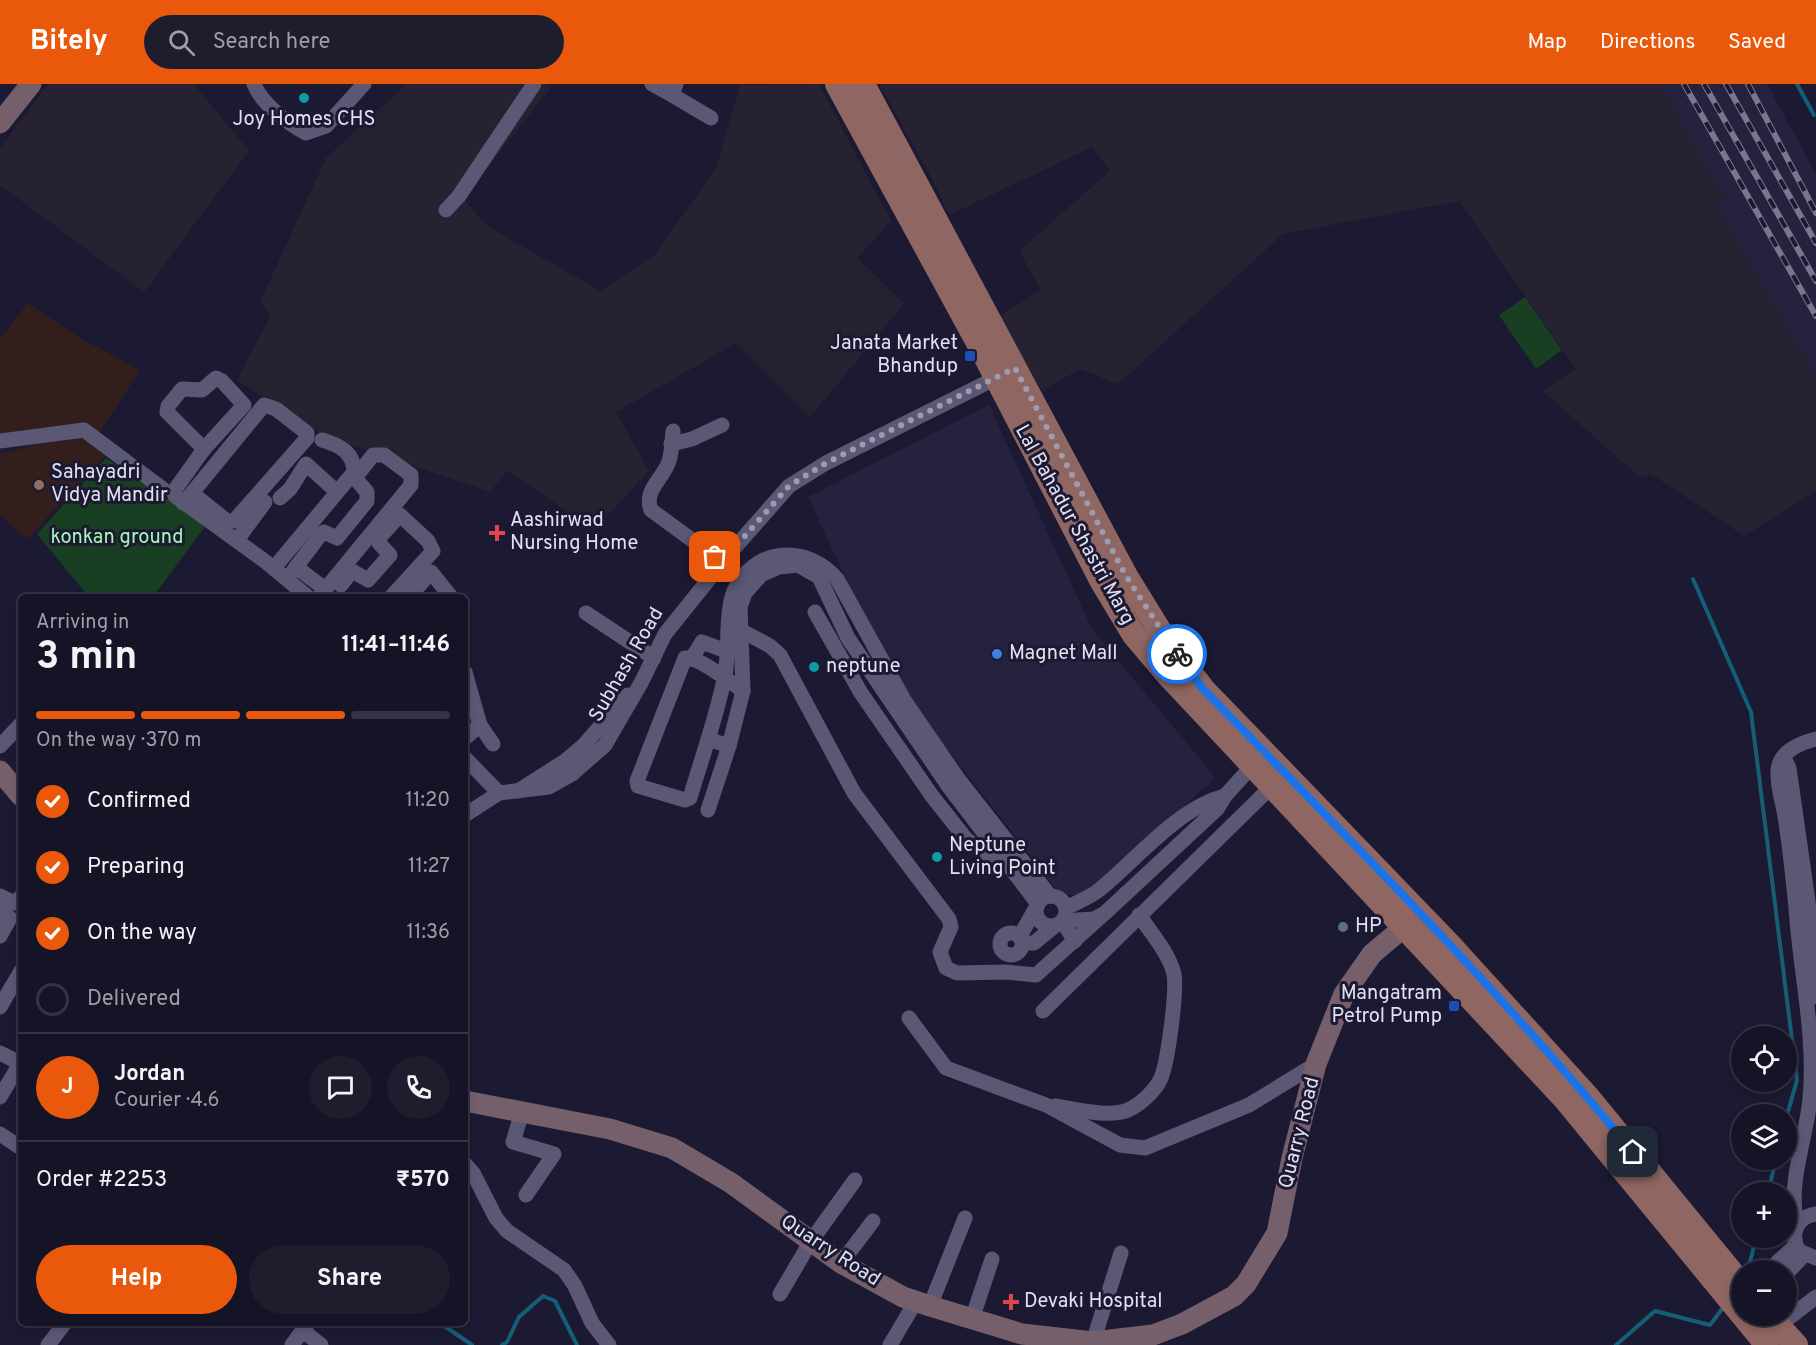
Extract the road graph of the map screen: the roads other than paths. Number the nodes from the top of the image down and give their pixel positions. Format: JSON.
{"nodes":[{"id":1,"x":31,"y":84,"type":"edge"},
{"id":2,"x":254,"y":84,"type":"edge"},
{"id":3,"x":364,"y":84,"type":"edge"},
{"id":4,"x":534,"y":84,"type":"edge"},
{"id":5,"x":652,"y":84,"type":"edge"},
{"id":6,"x":837,"y":84,"type":"edge"},
{"id":7,"x":863,"y":84,"type":"edge"},
{"id":8,"x":674,"y":89,"type":"edge"},
{"id":9,"x":711,"y":118,"type":"dead end"},
{"id":10,"x":0,"y":123,"type":"edge"},
{"id":11,"x":446,"y":210,"type":"dead end"},
{"id":12,"x":1005,"y":373,"type":"junction"},
{"id":13,"x":722,"y":425,"type":"dead end"},
{"id":14,"x":322,"y":440,"type":"dead end"},
{"id":15,"x":0,"y":441,"type":"edge"},
{"id":16,"x":204,"y":449,"type":"junction"},
{"id":17,"x":163,"y":489,"type":"dead end"},
{"id":18,"x":337,"y":492,"type":"junction"},
{"id":19,"x":188,"y":498,"type":"junction"},
{"id":20,"x":237,"y":540,"type":"junction"},
{"id":21,"x":722,"y":562,"type":"junction"},
{"id":22,"x":274,"y":568,"type":"junction"},
{"id":23,"x":292,"y":573,"type":"junction"},
{"id":24,"x":843,"y":590,"type":"junction"},
{"id":25,"x":307,"y":594,"type":"edge"},
{"id":26,"x":325,"y":594,"type":"edge"},
{"id":27,"x":394,"y":594,"type":"edge"},
{"id":28,"x":412,"y":594,"type":"edge"},
{"id":29,"x":449,"y":594,"type":"edge"},
{"id":30,"x":829,"y":599,"type":"junction"},
{"id":31,"x":815,"y":612,"type":"dead end"},
{"id":32,"x":586,"y":613,"type":"dead end"},
{"id":33,"x":735,"y":627,"type":"junction"},
{"id":34,"x":848,"y":638,"type":"junction"},
{"id":35,"x":833,"y":647,"type":"junction"},
{"id":36,"x":729,"y":652,"type":"junction"},
{"id":37,"x":654,"y":658,"type":"junction"},
{"id":38,"x":692,"y":658,"type":"junction"},
{"id":39,"x":725,"y":678,"type":"junction"},
{"id":40,"x":468,"y":683,"type":"edge"},
{"id":41,"x":743,"y":691,"type":"junction"},
{"id":42,"x":900,"y":703,"type":"junction"},
{"id":43,"x":877,"y":715,"type":"junction"},
{"id":44,"x":480,"y":725,"type":"junction"},
{"id":45,"x":18,"y":727,"type":"edge"},
{"id":46,"x":468,"y":735,"type":"edge"},
{"id":47,"x":708,"y":739,"type":"junction"},
{"id":48,"x":1816,"y":739,"type":"edge"},
{"id":49,"x":493,"y":744,"type":"dead end"},
{"id":50,"x":729,"y":746,"type":"junction"},
{"id":51,"x":0,"y":747,"type":"edge"},
{"id":52,"x":468,"y":761,"type":"edge"},
{"id":53,"x":1253,"y":765,"type":"junction"},
{"id":54,"x":0,"y":771,"type":"edge"},
{"id":55,"x":954,"y":784,"type":"junction"},
{"id":56,"x":1272,"y":786,"type":"junction"},
{"id":57,"x":18,"y":792,"type":"edge"},
{"id":58,"x":499,"y":793,"type":"junction"},
{"id":59,"x":932,"y":796,"type":"junction"},
{"id":60,"x":1225,"y":796,"type":"junction"},
{"id":61,"x":708,"y":810,"type":"dead end"},
{"id":62,"x":468,"y":812,"type":"edge"},
{"id":63,"x":1005,"y":862,"type":"junction"},
{"id":64,"x":1800,"y":887,"type":"junction"},
{"id":65,"x":0,"y":896,"type":"edge"},
{"id":66,"x":18,"y":900,"type":"edge"},
{"id":67,"x":1044,"y":900,"type":"junction"},
{"id":68,"x":0,"y":909,"type":"edge"},
{"id":69,"x":1105,"y":913,"type":"junction"},
{"id":70,"x":1139,"y":915,"type":"junction"},
{"id":71,"x":1062,"y":918,"type":"junction"},
{"id":72,"x":1412,"y":920,"type":"junction"},
{"id":73,"x":0,"y":936,"type":"edge"},
{"id":74,"x":1021,"y":939,"type":"junction"},
{"id":75,"x":1075,"y":941,"type":"junction"},
{"id":76,"x":998,"y":953,"type":"dead end"},
{"id":77,"x":18,"y":976,"type":"edge"},
{"id":78,"x":1816,"y":997,"type":"edge"},
{"id":79,"x":0,"y":1007,"type":"edge"},
{"id":80,"x":1043,"y":1011,"type":"dead end"},
{"id":81,"x":909,"y":1018,"type":"dead end"},
{"id":82,"x":0,"y":1053,"type":"edge"},
{"id":83,"x":18,"y":1062,"type":"edge"},
{"id":84,"x":1316,"y":1064,"type":"junction"},
{"id":85,"x":18,"y":1068,"type":"edge"},
{"id":86,"x":0,"y":1097,"type":"edge"},
{"id":87,"x":468,"y":1102,"type":"edge"},
{"id":88,"x":1046,"y":1105,"type":"junction"},
{"id":89,"x":522,"y":1112,"type":"junction"},
{"id":90,"x":1816,"y":1124,"type":"edge"},
{"id":91,"x":0,"y":1134,"type":"edge"},
{"id":92,"x":18,"y":1146,"type":"edge"},
{"id":93,"x":468,"y":1167,"type":"edge"},
{"id":94,"x":855,"y":1180,"type":"dead end"},
{"id":95,"x":526,"y":1195,"type":"dead end"},
{"id":96,"x":965,"y":1218,"type":"dead end"},
{"id":97,"x":1805,"y":1220,"type":"edge"},
{"id":98,"x":873,"y":1221,"type":"dead end"},
{"id":99,"x":810,"y":1241,"type":"junction"},
{"id":100,"x":1121,"y":1253,"type":"dead end"},
{"id":101,"x":1805,"y":1253,"type":"edge"},
{"id":102,"x":992,"y":1259,"type":"dead end"},
{"id":103,"x":1790,"y":1260,"type":"edge"},
{"id":104,"x":841,"y":1263,"type":"junction"},
{"id":105,"x":1731,"y":1292,"type":"edge"},
{"id":106,"x":780,"y":1294,"type":"dead end"},
{"id":107,"x":1816,"y":1298,"type":"edge"},
{"id":108,"x":923,"y":1304,"type":"junction"},
{"id":109,"x":972,"y":1319,"type":"junction"},
{"id":110,"x":64,"y":1326,"type":"edge"},
{"id":111,"x":305,"y":1327,"type":"edge"},
{"id":112,"x":1771,"y":1329,"type":"edge"},
{"id":113,"x":1153,"y":1340,"type":"edge"},
{"id":114,"x":1093,"y":1342,"type":"junction"},
{"id":115,"x":48,"y":1345,"type":"edge"},
{"id":116,"x":292,"y":1345,"type":"edge"},
{"id":117,"x":321,"y":1345,"type":"edge"},
{"id":118,"x":609,"y":1345,"type":"edge"},
{"id":119,"x":890,"y":1345,"type":"edge"},
{"id":120,"x":1796,"y":1345,"type":"edge"}],
"edges":[{"from":1,"to":10,"type":"main road"},
{"from":2,"to":3,"type":"street"},
{"from":4,"to":11,"type":"street"},
{"from":5,"to":8,"type":"street"},
{"from":6,"to":12,"type":"main road","name":"Lal Bahadur Shastri Marg"},
{"from":7,"to":12,"type":"main road","name":"Lal Bahadur Shastri Marg"},
{"from":8,"to":9,"type":"street"},
{"from":12,"to":21,"type":"street","name":"Subhash Road"},
{"from":12,"to":53,"type":"main road","name":"Lal Bahadur Shastri Marg"},
{"from":12,"to":72,"type":"main road","name":"Lal Bahadur Shastri Marg"},
{"from":13,"to":21,"type":"street"},
{"from":14,"to":18,"type":"street"},
{"from":15,"to":17,"type":"street"},
{"from":16,"to":16,"type":"street"},
{"from":16,"to":19,"type":"street"},
{"from":18,"to":20,"type":"street"},
{"from":18,"to":22,"type":"street"},
{"from":19,"to":19,"type":"street"},
{"from":19,"to":20,"type":"street"},
{"from":20,"to":22,"type":"street"},
{"from":21,"to":37,"type":"street","name":"Subhash Road"},
{"from":22,"to":23,"type":"street"},
{"from":23,"to":25,"type":"street"},
{"from":23,"to":26,"type":"street"},
{"from":23,"to":26,"type":"street"},
{"from":24,"to":30,"type":"street"},
{"from":24,"to":33,"type":"street"},
{"from":24,"to":42,"type":"street"},
{"from":26,"to":27,"type":"street"},
{"from":28,"to":29,"type":"street"},
{"from":30,"to":33,"type":"street"},
{"from":30,"to":34,"type":"street"},
{"from":31,"to":35,"type":"street"},
{"from":32,"to":37,"type":"street"},
{"from":33,"to":36,"type":"street"},
{"from":33,"to":41,"type":"street"},
{"from":33,"to":75,"type":"street"},
{"from":34,"to":35,"type":"street"},
{"from":34,"to":42,"type":"street"},
{"from":35,"to":43,"type":"street"},
{"from":36,"to":38,"type":"street"},
{"from":36,"to":39,"type":"street"},
{"from":37,"to":58,"type":"street","name":"Subhash Road"},
{"from":38,"to":39,"type":"street"},
{"from":38,"to":47,"type":"street"},
{"from":39,"to":41,"type":"street"},
{"from":39,"to":47,"type":"street"},
{"from":40,"to":44,"type":"street"},
{"from":41,"to":50,"type":"street"},
{"from":42,"to":43,"type":"street"},
{"from":42,"to":55,"type":"street"},
{"from":43,"to":59,"type":"street"},
{"from":44,"to":46,"type":"street"},
{"from":44,"to":49,"type":"street"},
{"from":45,"to":51,"type":"street"},
{"from":47,"to":50,"type":"street"},
{"from":48,"to":64,"type":"street"},
{"from":50,"to":61,"type":"street"},
{"from":52,"to":58,"type":"street"},
{"from":53,"to":56,"type":"main road","name":"Lal Bahadur Shastri Marg"},
{"from":53,"to":60,"type":"street"},
{"from":54,"to":57,"type":"main road"},
{"from":55,"to":59,"type":"street"},
{"from":55,"to":63,"type":"street"},
{"from":55,"to":67,"type":"street"},
{"from":56,"to":70,"type":"street"},
{"from":56,"to":72,"type":"main road","name":"Lal Bahadur Shastri Marg"},
{"from":58,"to":62,"type":"street"},
{"from":59,"to":63,"type":"street"},
{"from":60,"to":69,"type":"street"},
{"from":60,"to":71,"type":"street"},
{"from":63,"to":67,"type":"street"},
{"from":64,"to":78,"type":"street"},
{"from":64,"to":97,"type":"street"},
{"from":65,"to":66,"type":"street"},
{"from":67,"to":71,"type":"street"},
{"from":67,"to":71,"type":"street"},
{"from":67,"to":74,"type":"street"},
{"from":68,"to":73,"type":"street"},
{"from":69,"to":71,"type":"street"},
{"from":69,"to":75,"type":"street"},
{"from":70,"to":80,"type":"street"},
{"from":70,"to":88,"type":"street"},
{"from":71,"to":74,"type":"street"},
{"from":71,"to":75,"type":"street"},
{"from":72,"to":84,"type":"main road","name":"Quarry Road"},
{"from":72,"to":105,"type":"main road","name":"Lal Bahadur Shastri Marg"},
{"from":74,"to":76,"type":"street"},
{"from":77,"to":79,"type":"street"},
{"from":81,"to":88,"type":"street"},
{"from":82,"to":83,"type":"street"},
{"from":84,"to":88,"type":"street"},
{"from":84,"to":113,"type":"main road","name":"Quarry Road"},
{"from":85,"to":86,"type":"street"},
{"from":87,"to":89,"type":"main road","name":"Quarry Road"},
{"from":89,"to":95,"type":"street"},
{"from":89,"to":99,"type":"main road","name":"Quarry Road"},
{"from":90,"to":97,"type":"street"},
{"from":91,"to":92,"type":"street"},
{"from":93,"to":118,"type":"street"},
{"from":94,"to":99,"type":"street"},
{"from":96,"to":108,"type":"street"},
{"from":97,"to":101,"type":"street"},
{"from":98,"to":104,"type":"street"},
{"from":99,"to":104,"type":"main road","name":"Quarry Road"},
{"from":99,"to":106,"type":"street"},
{"from":100,"to":114,"type":"street"},
{"from":101,"to":103,"type":"street"},
{"from":102,"to":109,"type":"street"},
{"from":104,"to":108,"type":"main road","name":"Quarry Road"},
{"from":107,"to":112,"type":"street"},
{"from":108,"to":109,"type":"main road","name":"Quarry Road"},
{"from":108,"to":119,"type":"street"},
{"from":109,"to":114,"type":"main road","name":"Quarry Road"},
{"from":110,"to":115,"type":"street"},
{"from":111,"to":116,"type":"street"},
{"from":111,"to":117,"type":"street"},
{"from":112,"to":120,"type":"main road","name":"Lal Bahadur Shastri Marg"},
{"from":113,"to":114,"type":"main road","name":"Quarry Road"}]}
